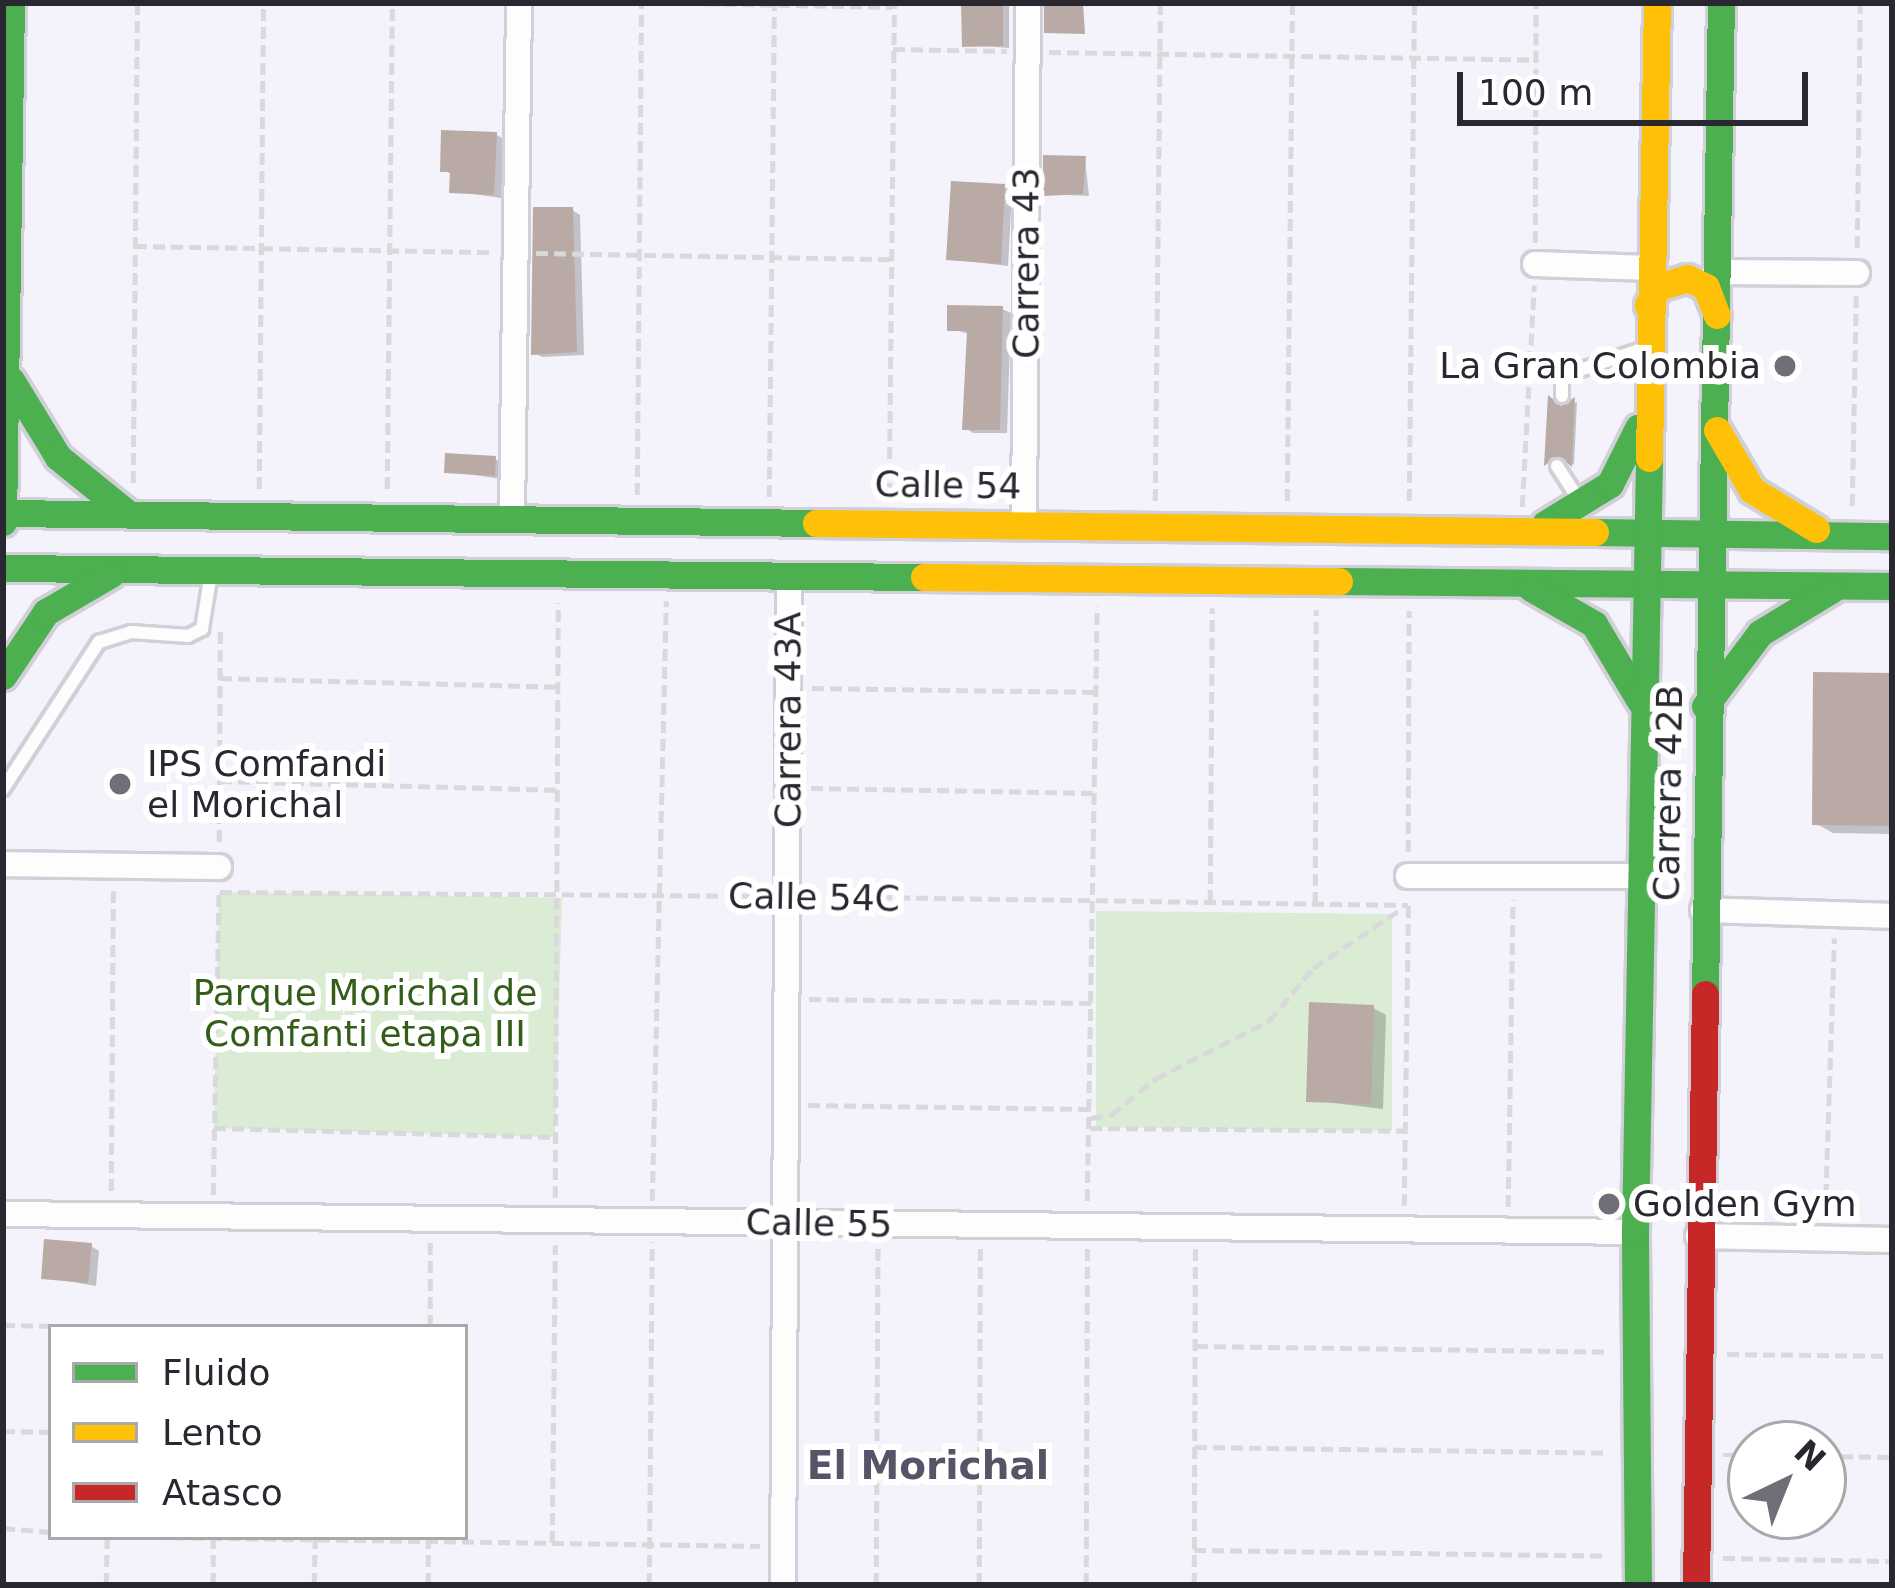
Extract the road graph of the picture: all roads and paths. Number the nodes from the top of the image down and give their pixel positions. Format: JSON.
{"nodes":[{"id":1,"x":10,"y":3,"type":"edge"},
{"id":2,"x":137,"y":3,"type":"edge"},
{"id":3,"x":263,"y":3,"type":"edge"},
{"id":4,"x":392,"y":3,"type":"edge"},
{"id":5,"x":519,"y":3,"type":"edge"},
{"id":6,"x":641,"y":3,"type":"edge"},
{"id":7,"x":688,"y":3,"type":"edge"},
{"id":8,"x":1028,"y":3,"type":"edge"},
{"id":9,"x":1160,"y":3,"type":"edge"},
{"id":10,"x":1292,"y":3,"type":"edge"},
{"id":11,"x":1414,"y":3,"type":"edge"},
{"id":12,"x":1657,"y":3,"type":"edge"},
{"id":13,"x":1721,"y":3,"type":"edge"},
{"id":14,"x":1860,"y":3,"type":"edge"},
{"id":15,"x":774,"y":5,"type":"edge"},
{"id":16,"x":894,"y":5,"type":"edge"},
{"id":17,"x":893,"y":50,"type":"junction"},
{"id":18,"x":1028,"y":52,"type":"junction"},
{"id":19,"x":1160,"y":54,"type":"junction"},
{"id":20,"x":1292,"y":56,"type":"junction"},
{"id":21,"x":1414,"y":58,"type":"junction"},
{"id":22,"x":1535,"y":60,"type":"dead end"},
{"id":23,"x":6,"y":117,"type":"edge"},
{"id":24,"x":1535,"y":264,"type":"dead end"},
{"id":25,"x":1650,"y":268,"type":"junction"},
{"id":26,"x":1715,"y":272,"type":"junction"},
{"id":27,"x":1857,"y":273,"type":"junction"},
{"id":28,"x":1648,"y":304,"type":"junction"},
{"id":29,"x":1717,"y":316,"type":"junction"},
{"id":30,"x":1646,"y":348,"type":"junction"},
{"id":31,"x":6,"y":367,"type":"junction"},
{"id":32,"x":1562,"y":396,"type":"dead end"},
{"id":33,"x":1646,"y":404,"type":"junction"},
{"id":34,"x":1713,"y":416,"type":"junction"},
{"id":35,"x":1557,"y":466,"type":"dead end"},
{"id":36,"x":259,"y":493,"type":"dead end"},
{"id":37,"x":387,"y":495,"type":"dead end"},
{"id":38,"x":638,"y":499,"type":"dead end"},
{"id":39,"x":130,"y":501,"type":"junction"},
{"id":40,"x":769,"y":502,"type":"dead end"},
{"id":41,"x":889,"y":503,"type":"dead end"},
{"id":42,"x":1155,"y":508,"type":"dead end"},
{"id":43,"x":1583,"y":508,"type":"junction"},
{"id":44,"x":1287,"y":510,"type":"dead end"},
{"id":45,"x":1409,"y":512,"type":"dead end"},
{"id":46,"x":4,"y":516,"type":"edge"},
{"id":47,"x":512,"y":518,"type":"junction"},
{"id":48,"x":1024,"y":522,"type":"junction"},
{"id":49,"x":1521,"y":528,"type":"junction"},
{"id":50,"x":1645,"y":531,"type":"junction"},
{"id":51,"x":1710,"y":532,"type":"junction"},
{"id":52,"x":1853,"y":536,"type":"junction"},
{"id":53,"x":1892,"y":536,"type":"edge"},
{"id":54,"x":3,"y":568,"type":"edge"},
{"id":55,"x":117,"y":572,"type":"junction"},
{"id":56,"x":211,"y":573,"type":"junction"},
{"id":57,"x":789,"y":576,"type":"junction"},
{"id":58,"x":1476,"y":580,"type":"junction"},
{"id":59,"x":1645,"y":584,"type":"junction"},
{"id":60,"x":1709,"y":584,"type":"junction"},
{"id":61,"x":1844,"y":585,"type":"junction"},
{"id":62,"x":1892,"y":586,"type":"edge"},
{"id":63,"x":667,"y":595,"type":"dead end"},
{"id":64,"x":558,"y":597,"type":"dead end"},
{"id":65,"x":1097,"y":600,"type":"dead end"},
{"id":66,"x":1316,"y":600,"type":"dead end"},
{"id":67,"x":1212,"y":601,"type":"dead end"},
{"id":68,"x":1409,"y":604,"type":"dead end"},
{"id":69,"x":220,"y":627,"type":"dead end"},
{"id":70,"x":3,"y":676,"type":"edge"},
{"id":71,"x":220,"y":678,"type":"junction"},
{"id":72,"x":559,"y":687,"type":"junction"},
{"id":73,"x":788,"y":688,"type":"junction"},
{"id":74,"x":1096,"y":692,"type":"junction"},
{"id":75,"x":1704,"y":708,"type":"junction"},
{"id":76,"x":1643,"y":709,"type":"junction"},
{"id":77,"x":220,"y":781,"type":"junction"},
{"id":78,"x":787,"y":788,"type":"junction"},
{"id":79,"x":3,"y":789,"type":"edge"},
{"id":80,"x":560,"y":790,"type":"junction"},
{"id":81,"x":1094,"y":793,"type":"junction"},
{"id":82,"x":3,"y":864,"type":"edge"},
{"id":83,"x":1513,"y":875,"type":"junction"},
{"id":84,"x":1641,"y":875,"type":"junction"},
{"id":85,"x":1408,"y":876,"type":"junction"},
{"id":86,"x":219,"y":879,"type":"junction"},
{"id":87,"x":113,"y":891,"type":"dead end"},
{"id":88,"x":655,"y":895,"type":"junction"},
{"id":89,"x":786,"y":896,"type":"junction"},
{"id":90,"x":562,"y":898,"type":"junction"},
{"id":91,"x":1093,"y":901,"type":"junction"},
{"id":92,"x":1210,"y":902,"type":"junction"},
{"id":93,"x":1315,"y":904,"type":"junction"},
{"id":94,"x":1408,"y":905,"type":"junction"},
{"id":95,"x":1703,"y":910,"type":"junction"},
{"id":96,"x":1834,"y":914,"type":"junction"},
{"id":97,"x":1892,"y":916,"type":"edge"},
{"id":98,"x":785,"y":998,"type":"junction"},
{"id":99,"x":1091,"y":1003,"type":"junction"},
{"id":100,"x":785,"y":1104,"type":"junction"},
{"id":101,"x":1090,"y":1108,"type":"junction"},
{"id":102,"x":1090,"y":1118,"type":"junction"},
{"id":103,"x":214,"y":1128,"type":"junction"},
{"id":104,"x":1090,"y":1128,"type":"junction"},
{"id":105,"x":1406,"y":1131,"type":"junction"},
{"id":106,"x":555,"y":1137,"type":"junction"},
{"id":107,"x":3,"y":1214,"type":"edge"},
{"id":108,"x":111,"y":1215,"type":"junction"},
{"id":109,"x":213,"y":1216,"type":"junction"},
{"id":110,"x":430,"y":1219,"type":"junction"},
{"id":111,"x":555,"y":1220,"type":"junction"},
{"id":112,"x":652,"y":1221,"type":"junction"},
{"id":113,"x":782,"y":1222,"type":"junction"},
{"id":114,"x":878,"y":1223,"type":"junction"},
{"id":115,"x":980,"y":1225,"type":"junction"},
{"id":116,"x":1087,"y":1226,"type":"junction"},
{"id":117,"x":1195,"y":1227,"type":"junction"},
{"id":118,"x":1404,"y":1230,"type":"junction"},
{"id":119,"x":1508,"y":1231,"type":"junction"},
{"id":120,"x":1635,"y":1232,"type":"junction"},
{"id":121,"x":1699,"y":1236,"type":"junction"},
{"id":122,"x":1825,"y":1238,"type":"junction"},
{"id":123,"x":1892,"y":1240,"type":"edge"},
{"id":124,"x":430,"y":1324,"type":"edge"},
{"id":125,"x":3,"y":1325,"type":"edge"},
{"id":126,"x":48,"y":1326,"type":"edge"},
{"id":127,"x":1196,"y":1346,"type":"junction"},
{"id":128,"x":1614,"y":1352,"type":"dead end"},
{"id":129,"x":1697,"y":1353,"type":"junction"},
{"id":130,"x":1892,"y":1356,"type":"edge"},
{"id":131,"x":3,"y":1431,"type":"edge"},
{"id":132,"x":48,"y":1432,"type":"edge"},
{"id":133,"x":1195,"y":1447,"type":"junction"},
{"id":134,"x":1638,"y":1454,"type":"junction"},
{"id":135,"x":1847,"y":1456,"type":"edge"},
{"id":136,"x":1892,"y":1457,"type":"edge"},
{"id":137,"x":3,"y":1528,"type":"edge"},
{"id":138,"x":48,"y":1532,"type":"edge"},
{"id":139,"x":107,"y":1540,"type":"edge"},
{"id":140,"x":213,"y":1540,"type":"edge"},
{"id":141,"x":315,"y":1540,"type":"edge"},
{"id":142,"x":428,"y":1540,"type":"edge"},
{"id":143,"x":459,"y":1540,"type":"edge"},
{"id":144,"x":552,"y":1543,"type":"junction"},
{"id":145,"x":649,"y":1544,"type":"junction"},
{"id":146,"x":784,"y":1547,"type":"junction"},
{"id":147,"x":1194,"y":1550,"type":"junction"},
{"id":148,"x":1613,"y":1556,"type":"dead end"},
{"id":149,"x":1723,"y":1558,"type":"dead end"},
{"id":150,"x":1892,"y":1561,"type":"edge"},
{"id":151,"x":106,"y":1585,"type":"edge"},
{"id":152,"x":213,"y":1585,"type":"edge"},
{"id":153,"x":314,"y":1585,"type":"edge"},
{"id":154,"x":428,"y":1585,"type":"edge"},
{"id":155,"x":649,"y":1585,"type":"edge"},
{"id":156,"x":783,"y":1585,"type":"edge"},
{"id":157,"x":876,"y":1585,"type":"edge"},
{"id":158,"x":979,"y":1585,"type":"edge"},
{"id":159,"x":1086,"y":1585,"type":"edge"},
{"id":160,"x":1194,"y":1585,"type":"edge"},
{"id":161,"x":1638,"y":1585,"type":"edge"},
{"id":162,"x":1696,"y":1585,"type":"edge"}],
"edges":[{"from":1,"to":23,"type":"main road"},
{"from":2,"to":39,"type":"path"},
{"from":3,"to":36,"type":"path"},
{"from":4,"to":37,"type":"path"},
{"from":5,"to":47,"type":"street"},
{"from":6,"to":38,"type":"path"},
{"from":7,"to":15,"type":"path"},
{"from":8,"to":18,"type":"street","name":"Carrera 43"},
{"from":9,"to":19,"type":"path"},
{"from":10,"to":20,"type":"path"},
{"from":11,"to":21,"type":"path"},
{"from":12,"to":25,"type":"main road","name":"Carrera 42B"},
{"from":13,"to":26,"type":"main road","name":"Carrera 42B"},
{"from":14,"to":27,"type":"path"},
{"from":15,"to":16,"type":"path"},
{"from":15,"to":40,"type":"path"},
{"from":16,"to":17,"type":"path"},
{"from":17,"to":18,"type":"path"},
{"from":17,"to":41,"type":"path"},
{"from":18,"to":19,"type":"path"},
{"from":18,"to":48,"type":"street","name":"Carrera 43"},
{"from":19,"to":20,"type":"path"},
{"from":19,"to":42,"type":"path"},
{"from":20,"to":21,"type":"path"},
{"from":20,"to":44,"type":"path"},
{"from":21,"to":22,"type":"path"},
{"from":21,"to":45,"type":"path"},
{"from":23,"to":31,"type":"main road"},
{"from":24,"to":25,"type":"street"},
{"from":25,"to":28,"type":"main road","name":"Carrera 42B"},
{"from":26,"to":27,"type":"street"},
{"from":26,"to":29,"type":"main road","name":"Carrera 42B"},
{"from":27,"to":52,"type":"path"},
{"from":28,"to":29,"type":"main road"},
{"from":28,"to":30,"type":"main road","name":"Carrera 42B"},
{"from":29,"to":34,"type":"main road","name":"Carrera 42B"},
{"from":30,"to":32,"type":"lane"},
{"from":30,"to":33,"type":"main road","name":"Carrera 42B"},
{"from":31,"to":39,"type":"main road"},
{"from":31,"to":46,"type":"main road"},
{"from":33,"to":43,"type":"main road"},
{"from":33,"to":50,"type":"main road","name":"Carrera 42B"},
{"from":34,"to":51,"type":"main road","name":"Carrera 42B"},
{"from":34,"to":52,"type":"main road"},
{"from":35,"to":43,"type":"lane"},
{"from":39,"to":46,"type":"main road","name":"Calle 54"},
{"from":39,"to":47,"type":"main road","name":"Calle 54"},
{"from":43,"to":49,"type":"main road"},
{"from":47,"to":48,"type":"main road","name":"Calle 54"},
{"from":48,"to":49,"type":"main road","name":"Calle 54"},
{"from":49,"to":50,"type":"main road","name":"Calle 54"},
{"from":50,"to":51,"type":"main road","name":"Calle 54"},
{"from":50,"to":59,"type":"main road","name":"Carrera 42B"},
{"from":51,"to":52,"type":"main road","name":"Calle 54"},
{"from":51,"to":60,"type":"main road","name":"Carrera 42B"},
{"from":52,"to":53,"type":"main road","name":"Calle 54"},
{"from":54,"to":55,"type":"main road"},
{"from":55,"to":56,"type":"main road"},
{"from":55,"to":70,"type":"main road"},
{"from":56,"to":57,"type":"main road"},
{"from":56,"to":79,"type":"lane"},
{"from":57,"to":58,"type":"main road"},
{"from":57,"to":73,"type":"street","name":"Carrera 43A"},
{"from":58,"to":59,"type":"main road"},
{"from":58,"to":76,"type":"main road"},
{"from":59,"to":60,"type":"main road"},
{"from":59,"to":76,"type":"main road","name":"Carrera 42B"},
{"from":60,"to":61,"type":"main road"},
{"from":60,"to":75,"type":"main road","name":"Carrera 42B"},
{"from":61,"to":62,"type":"main road"},
{"from":61,"to":75,"type":"main road"},
{"from":63,"to":88,"type":"path"},
{"from":64,"to":72,"type":"path"},
{"from":65,"to":74,"type":"path"},
{"from":66,"to":93,"type":"path"},
{"from":67,"to":92,"type":"path"},
{"from":68,"to":85,"type":"path"},
{"from":69,"to":71,"type":"path"},
{"from":71,"to":72,"type":"path"},
{"from":71,"to":77,"type":"path"},
{"from":72,"to":80,"type":"path"},
{"from":73,"to":74,"type":"path"},
{"from":73,"to":78,"type":"street","name":"Carrera 43A"},
{"from":74,"to":81,"type":"path"},
{"from":75,"to":95,"type":"main road","name":"Carrera 42B"},
{"from":76,"to":84,"type":"main road","name":"Carrera 42B"},
{"from":77,"to":80,"type":"path"},
{"from":77,"to":86,"type":"path"},
{"from":78,"to":81,"type":"path"},
{"from":78,"to":89,"type":"street","name":"Carrera 43A"},
{"from":80,"to":90,"type":"path"},
{"from":81,"to":91,"type":"path"},
{"from":82,"to":86,"type":"street"},
{"from":83,"to":84,"type":"street"},
{"from":83,"to":85,"type":"street"},
{"from":83,"to":119,"type":"path"},
{"from":84,"to":120,"type":"main road","name":"Carrera 42B"},
{"from":85,"to":94,"type":"path"},
{"from":86,"to":90,"type":"path","name":"Calle 54C"},
{"from":86,"to":103,"type":"path"},
{"from":87,"to":108,"type":"path"},
{"from":88,"to":89,"type":"path","name":"Calle 54C"},
{"from":88,"to":90,"type":"path","name":"Calle 54C"},
{"from":88,"to":112,"type":"path"},
{"from":89,"to":91,"type":"path","name":"Calle 54C"},
{"from":89,"to":98,"type":"street","name":"Carrera 43A"},
{"from":90,"to":106,"type":"path"},
{"from":91,"to":92,"type":"path","name":"Calle 54C"},
{"from":91,"to":99,"type":"path"},
{"from":92,"to":93,"type":"path","name":"Calle 54C"},
{"from":93,"to":94,"type":"path","name":"Calle 54C"},
{"from":94,"to":102,"type":"path"},
{"from":94,"to":105,"type":"path"},
{"from":95,"to":96,"type":"street"},
{"from":95,"to":121,"type":"main road","name":"Carrera 42B"},
{"from":96,"to":97,"type":"street"},
{"from":96,"to":122,"type":"path"},
{"from":98,"to":99,"type":"path"},
{"from":98,"to":100,"type":"street","name":"Carrera 43A"},
{"from":99,"to":101,"type":"path"},
{"from":100,"to":101,"type":"path"},
{"from":100,"to":113,"type":"street","name":"Carrera 43A"},
{"from":101,"to":102,"type":"path"},
{"from":102,"to":104,"type":"path"},
{"from":103,"to":106,"type":"path"},
{"from":103,"to":109,"type":"path"},
{"from":104,"to":105,"type":"path"},
{"from":104,"to":116,"type":"path"},
{"from":105,"to":118,"type":"path"},
{"from":106,"to":111,"type":"path"},
{"from":107,"to":108,"type":"street","name":"Calle 55"},
{"from":108,"to":109,"type":"street","name":"Calle 55"},
{"from":109,"to":110,"type":"street","name":"Calle 55"},
{"from":110,"to":111,"type":"street","name":"Calle 55"},
{"from":110,"to":124,"type":"path"},
{"from":111,"to":112,"type":"street","name":"Calle 55"},
{"from":111,"to":144,"type":"path"},
{"from":112,"to":113,"type":"street","name":"Calle 55"},
{"from":112,"to":145,"type":"path"},
{"from":113,"to":114,"type":"street","name":"Calle 55"},
{"from":113,"to":146,"type":"street","name":"Carrera 43A"},
{"from":114,"to":115,"type":"street","name":"Calle 55"},
{"from":114,"to":157,"type":"path"},
{"from":115,"to":116,"type":"street","name":"Calle 55"},
{"from":115,"to":158,"type":"path"},
{"from":116,"to":117,"type":"street","name":"Calle 55"},
{"from":116,"to":159,"type":"path"},
{"from":117,"to":118,"type":"street","name":"Calle 55"},
{"from":117,"to":127,"type":"path"},
{"from":118,"to":119,"type":"street","name":"Calle 55"},
{"from":119,"to":120,"type":"street","name":"Calle 55"},
{"from":120,"to":134,"type":"main road","name":"Carrera 42B"},
{"from":121,"to":122,"type":"street"},
{"from":121,"to":129,"type":"main road","name":"Carrera 42B"},
{"from":122,"to":123,"type":"street"},
{"from":125,"to":126,"type":"path"},
{"from":127,"to":128,"type":"path"},
{"from":127,"to":133,"type":"path"},
{"from":129,"to":130,"type":"path"},
{"from":129,"to":162,"type":"main road","name":"Carrera 42B"},
{"from":131,"to":132,"type":"path"},
{"from":133,"to":134,"type":"path"},
{"from":133,"to":147,"type":"path"},
{"from":134,"to":161,"type":"main road","name":"Carrera 42B"},
{"from":135,"to":136,"type":"path"},
{"from":137,"to":138,"type":"path"},
{"from":139,"to":151,"type":"path"},
{"from":140,"to":152,"type":"path"},
{"from":141,"to":153,"type":"path"},
{"from":142,"to":154,"type":"path"},
{"from":143,"to":144,"type":"path"},
{"from":144,"to":145,"type":"path"},
{"from":145,"to":146,"type":"path"},
{"from":145,"to":155,"type":"path"},
{"from":146,"to":156,"type":"street","name":"Carrera 43A"},
{"from":147,"to":148,"type":"path"},
{"from":147,"to":160,"type":"path"},
{"from":149,"to":150,"type":"path"}]}
